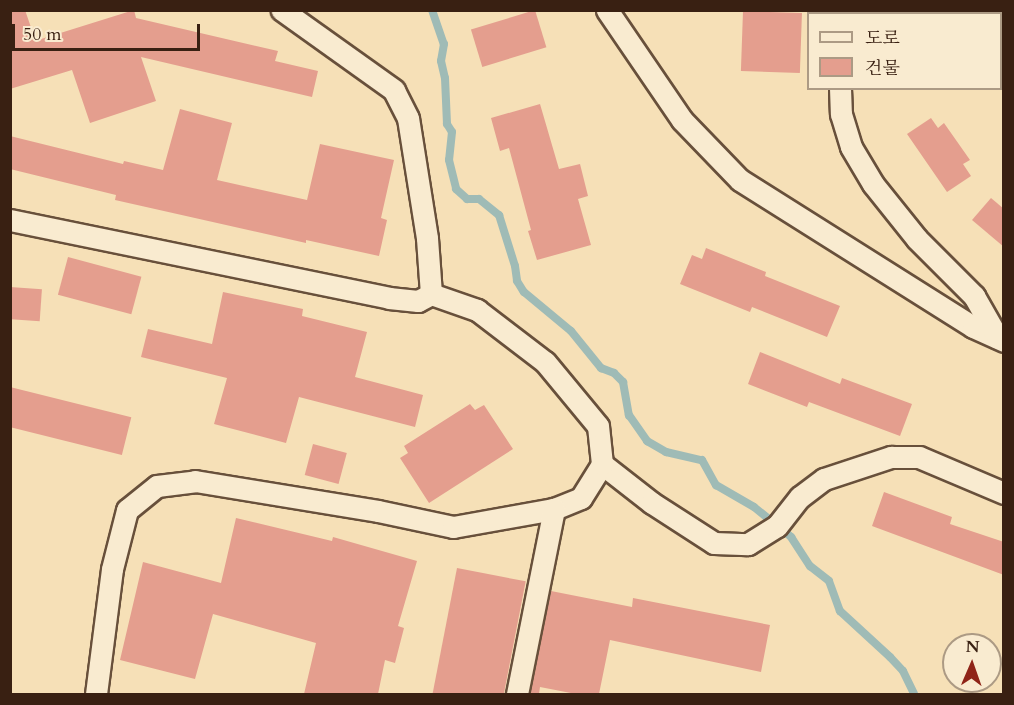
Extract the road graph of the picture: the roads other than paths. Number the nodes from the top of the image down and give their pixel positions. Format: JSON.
{"nodes":[{"id":1,"x":282,"y":10,"type":"edge"},
{"id":2,"x":607,"y":10,"type":"edge"},
{"id":3,"x":840,"y":90,"type":"edge"},
{"id":4,"x":10,"y":220,"type":"edge"},
{"id":5,"x":431,"y":294,"type":"junction"},
{"id":6,"x":1001,"y":340,"type":"edge"},
{"id":7,"x":602,"y":464,"type":"junction"},
{"id":8,"x":1004,"y":493,"type":"edge"},
{"id":9,"x":554,"y":509,"type":"junction"},
{"id":10,"x":96,"y":694,"type":"edge"},
{"id":11,"x":517,"y":694,"type":"edge"}],
"edges":[{"from":1,"to":5,"type":"street"},
{"from":2,"to":6,"type":"street"},
{"from":3,"to":6,"type":"street"},
{"from":4,"to":5,"type":"street"},
{"from":5,"to":7,"type":"street"},
{"from":7,"to":8,"type":"street"},
{"from":7,"to":9,"type":"street"},
{"from":9,"to":10,"type":"street"},
{"from":9,"to":11,"type":"street"}]}
